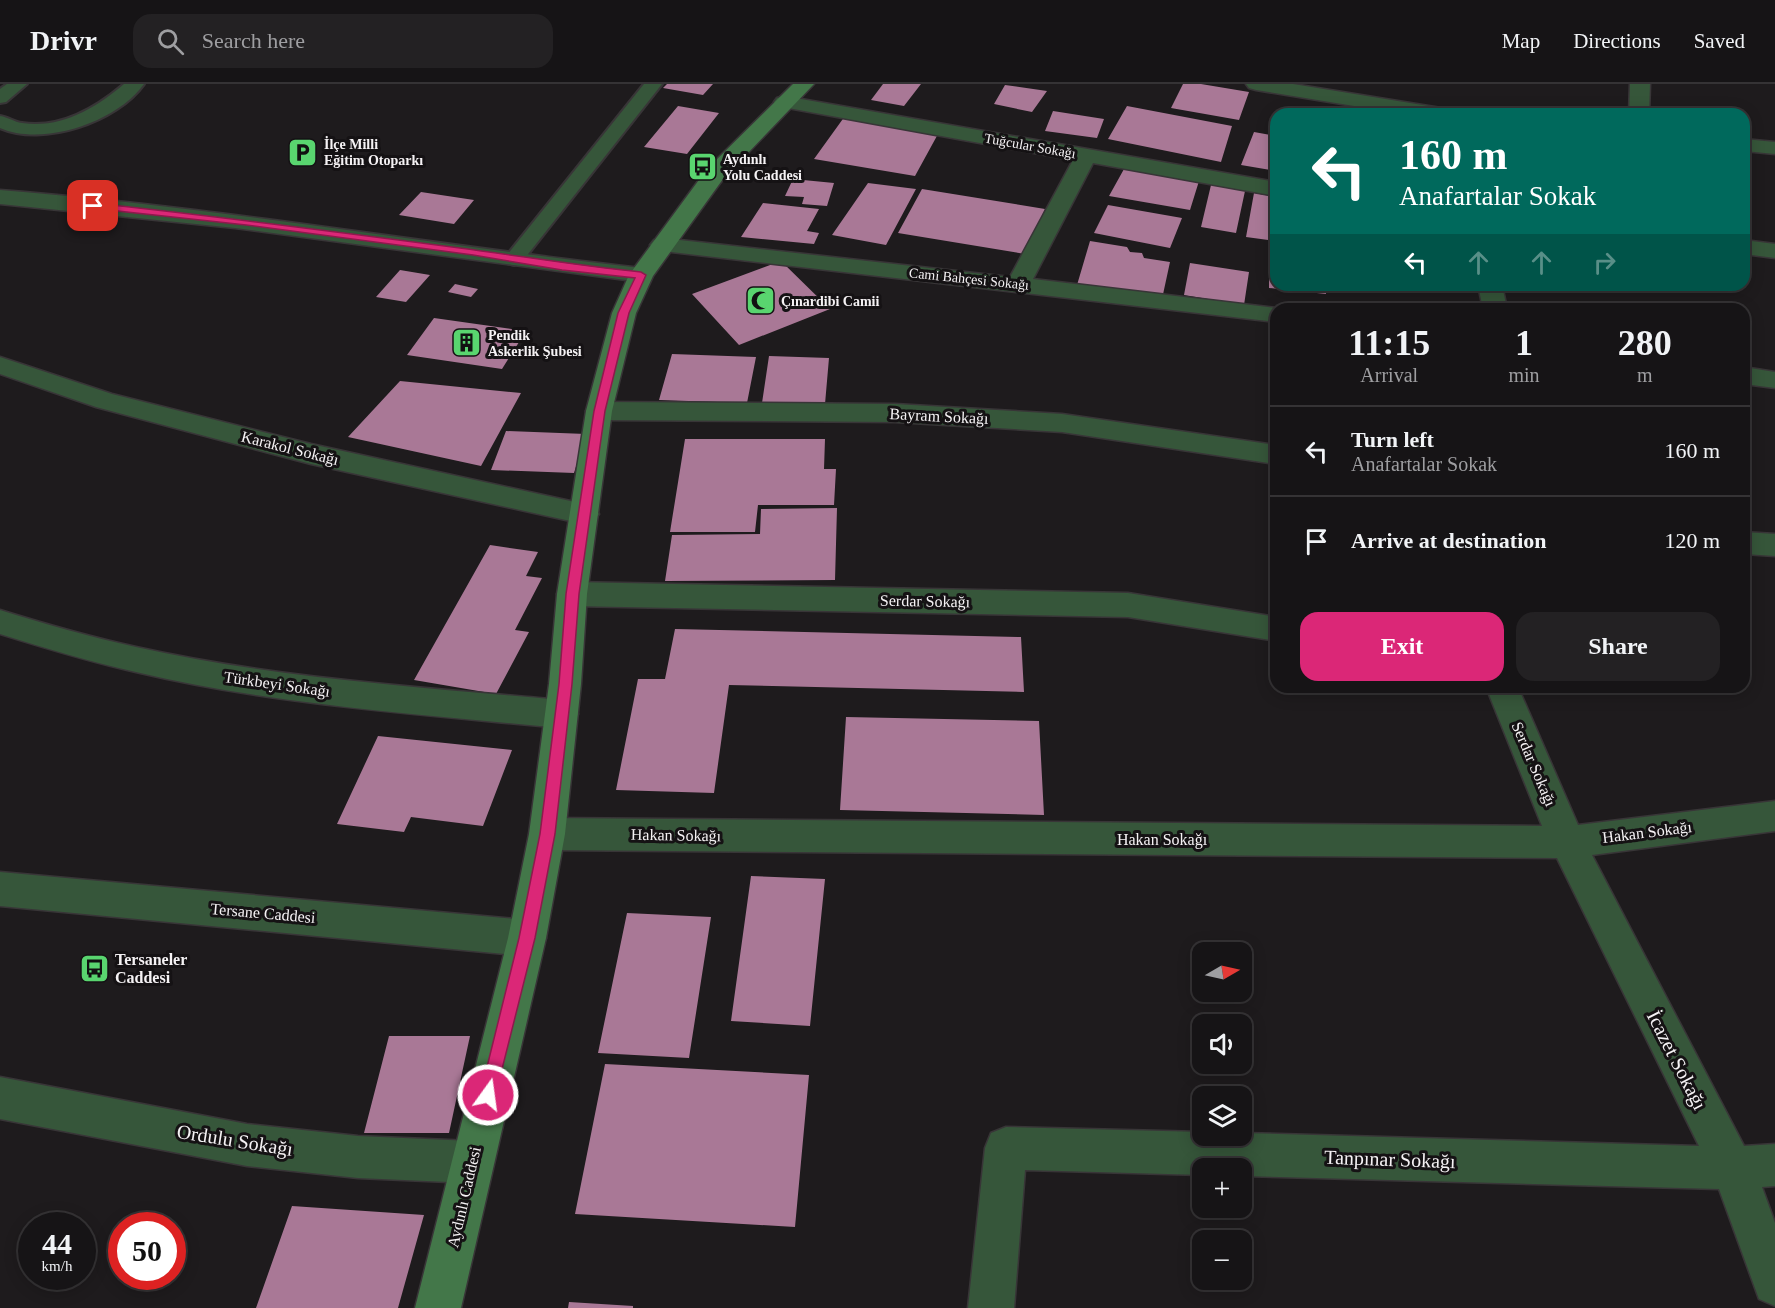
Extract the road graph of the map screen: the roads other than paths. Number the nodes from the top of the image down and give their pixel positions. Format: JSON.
{"nodes":[{"id":1,"x":18,"y":84,"type":"edge"},
{"id":2,"x":135,"y":84,"type":"edge"},
{"id":3,"x":653,"y":84,"type":"edge"},
{"id":4,"x":1260,"y":84,"type":"edge"},
{"id":5,"x":1640,"y":84,"type":"edge"},
{"id":6,"x":794,"y":93,"type":"edge"},
{"id":7,"x":0,"y":98,"type":"edge"},
{"id":8,"x":1428,"y":108,"type":"edge"},
{"id":9,"x":1638,"y":108,"type":"edge"},
{"id":10,"x":0,"y":121,"type":"edge"},
{"id":11,"x":1750,"y":146,"type":"edge"},
{"id":12,"x":1775,"y":148,"type":"edge"},
{"id":13,"x":1086,"y":155,"type":"junction"},
{"id":14,"x":1270,"y":188,"type":"edge"},
{"id":15,"x":0,"y":197,"type":"edge"},
{"id":16,"x":662,"y":245,"type":"junction"},
{"id":17,"x":1750,"y":249,"type":"edge"},
{"id":18,"x":1775,"y":251,"type":"edge"},
{"id":19,"x":514,"y":259,"type":"junction"},
{"id":20,"x":641,"y":275,"type":"junction"},
{"id":21,"x":1018,"y":284,"type":"junction"},
{"id":22,"x":1270,"y":313,"type":"edge"},
{"id":23,"x":0,"y":365,"type":"edge"},
{"id":24,"x":1750,"y":376,"type":"edge"},
{"id":25,"x":1775,"y":380,"type":"edge"},
{"id":26,"x":599,"y":411,"type":"junction"},
{"id":27,"x":1270,"y":454,"type":"edge"},
{"id":28,"x":584,"y":514,"type":"junction"},
{"id":29,"x":1750,"y":543,"type":"edge"},
{"id":30,"x":1775,"y":545,"type":"edge"},
{"id":31,"x":572,"y":594,"type":"junction"},
{"id":32,"x":0,"y":622,"type":"edge"},
{"id":33,"x":1270,"y":628,"type":"edge"},
{"id":34,"x":1505,"y":693,"type":"edge"},
{"id":35,"x":561,"y":714,"type":"junction"},
{"id":36,"x":1775,"y":816,"type":"edge"},
{"id":37,"x":547,"y":834,"type":"junction"},
{"id":38,"x":1567,"y":842,"type":"junction"},
{"id":39,"x":0,"y":888,"type":"edge"},
{"id":40,"x":527,"y":938,"type":"junction"},
{"id":41,"x":0,"y":1098,"type":"edge"},
{"id":42,"x":472,"y":1162,"type":"junction"},
{"id":43,"x":1775,"y":1165,"type":"edge"},
{"id":44,"x":1733,"y":1168,"type":"junction"},
{"id":45,"x":1775,"y":1283,"type":"edge"},
{"id":46,"x":438,"y":1308,"type":"edge"},
{"id":47,"x":991,"y":1308,"type":"edge"}],
"edges":[{"from":1,"to":7,"type":"lane"},
{"from":2,"to":10,"type":"lane"},
{"from":3,"to":19,"type":"lane"},
{"from":4,"to":8,"type":"street"},
{"from":5,"to":9,"type":"street"},
{"from":6,"to":13,"type":"street","name":"Tuğcular Sokağı"},
{"from":6,"to":16,"type":"main road","name":"Aydınlı Caddesi"},
{"from":11,"to":12,"type":"street"},
{"from":13,"to":14,"type":"street","name":"Tuğcular Sokağı"},
{"from":13,"to":21,"type":"street"},
{"from":15,"to":19,"type":"street"},
{"from":16,"to":20,"type":"main road","name":"Aydınlı Caddesi"},
{"from":16,"to":21,"type":"street","name":"Cami Bahçesi Sokağı"},
{"from":17,"to":18,"type":"street"},
{"from":19,"to":20,"type":"street"},
{"from":20,"to":26,"type":"main road","name":"Aydınlı Caddesi"},
{"from":21,"to":22,"type":"street","name":"Cami Bahçesi Sokağı"},
{"from":23,"to":28,"type":"street","name":"Karakol Sokağı"},
{"from":24,"to":25,"type":"street"},
{"from":26,"to":27,"type":"street","name":"Bayram Sokağı"},
{"from":26,"to":28,"type":"main road","name":"Aydınlı Caddesi"},
{"from":28,"to":31,"type":"main road","name":"Aydınlı Caddesi"},
{"from":29,"to":30,"type":"street"},
{"from":31,"to":33,"type":"street","name":"Serdar Sokağı"},
{"from":31,"to":35,"type":"main road","name":"Aydınlı Caddesi"},
{"from":32,"to":35,"type":"street","name":"Türkbeyi Sokağı"},
{"from":34,"to":38,"type":"street","name":"Serdar Sokağı"},
{"from":35,"to":37,"type":"main road","name":"Aydınlı Caddesi"},
{"from":36,"to":38,"type":"street","name":"Hakan Sokağı"},
{"from":37,"to":38,"type":"street","name":"Hakan Sokağı"},
{"from":37,"to":40,"type":"main road","name":"Aydınlı Caddesi"},
{"from":38,"to":44,"type":"street","name":"İcazet Sokağı"},
{"from":39,"to":40,"type":"street","name":"Tersane Caddesi"},
{"from":40,"to":42,"type":"main road","name":"Aydınlı Caddesi"},
{"from":41,"to":42,"type":"street","name":"Ordulu Sokağı"},
{"from":42,"to":46,"type":"main road","name":"Aydınlı Caddesi"},
{"from":43,"to":44,"type":"street","name":"Tanpınar Sokağı"},
{"from":44,"to":45,"type":"street","name":"İcazet Sokağı"},
{"from":44,"to":47,"type":"street","name":"Tanpınar Sokağı"}]}
